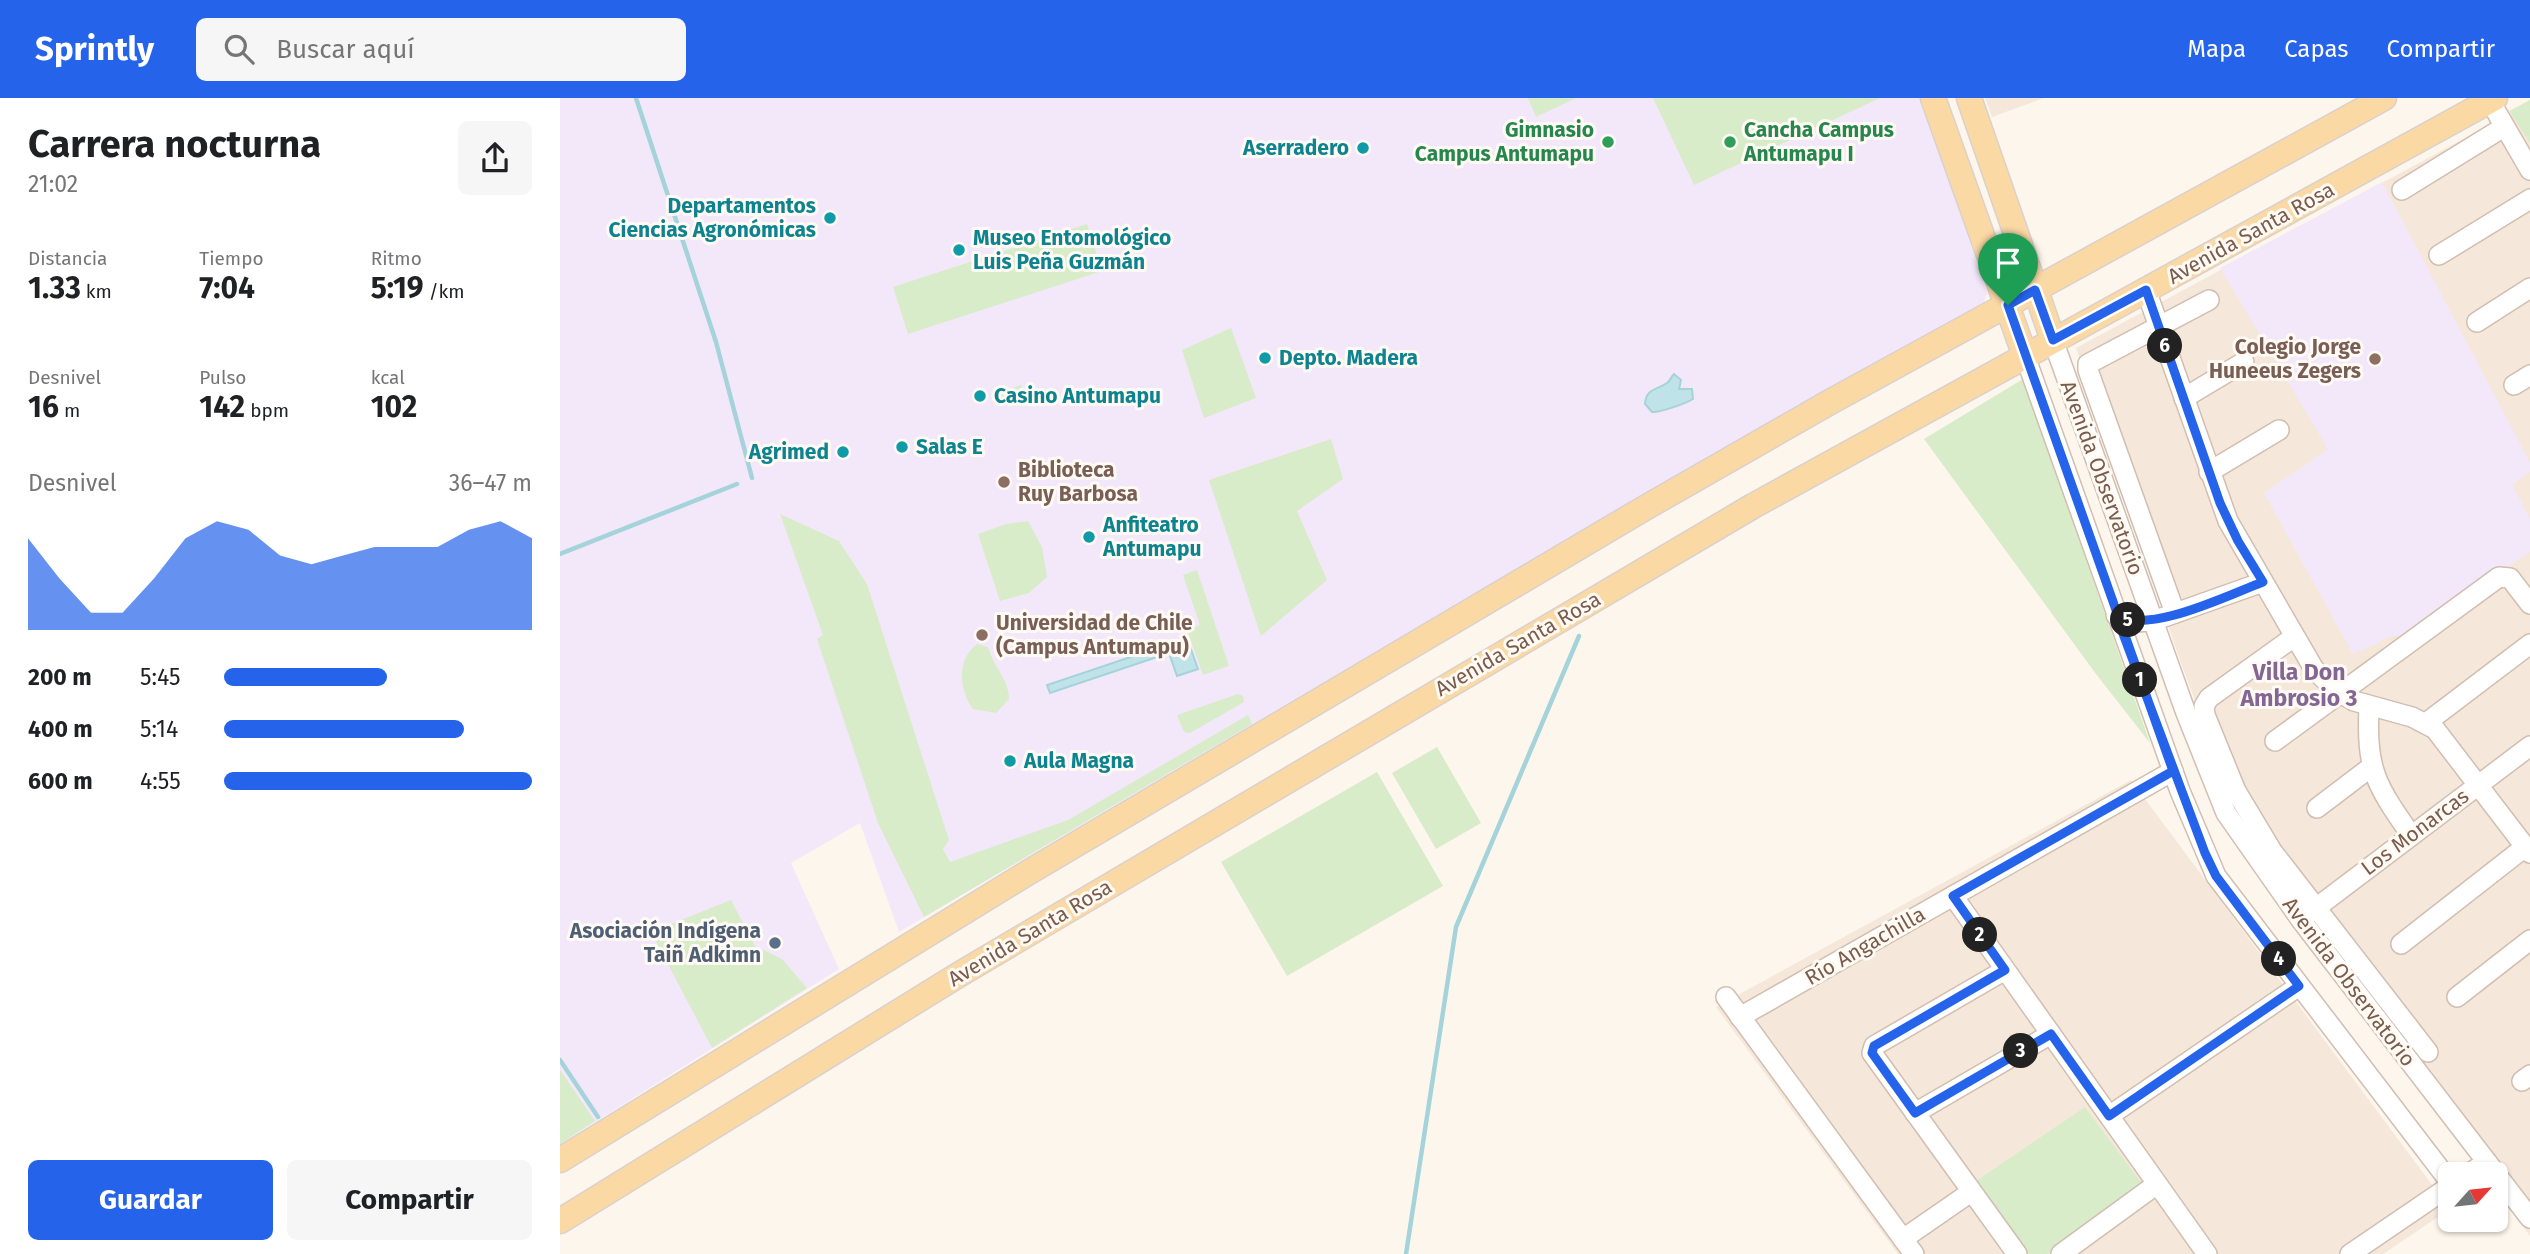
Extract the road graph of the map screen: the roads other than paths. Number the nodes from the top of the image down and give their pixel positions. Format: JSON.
{"nodes":[{"id":1,"x":1933,"y":98,"type":"edge"},
{"id":2,"x":1969,"y":98,"type":"edge"},
{"id":3,"x":2384,"y":98,"type":"edge"},
{"id":4,"x":2492,"y":99,"type":"edge"},
{"id":5,"x":2504,"y":127,"type":"junction"},
{"id":6,"x":1987,"y":150,"type":"junction"},
{"id":7,"x":1955,"y":159,"type":"junction"},
{"id":8,"x":2530,"y":170,"type":"edge"},
{"id":9,"x":2402,"y":190,"type":"dead end"},
{"id":10,"x":2530,"y":199,"type":"edge"},
{"id":11,"x":2440,"y":256,"type":"dead end"},
{"id":12,"x":2530,"y":288,"type":"edge"},
{"id":13,"x":2035,"y":290,"type":"junction"},
{"id":14,"x":2146,"y":290,"type":"junction"},
{"id":15,"x":2209,"y":300,"type":"dead end"},
{"id":16,"x":2008,"y":305,"type":"junction"},
{"id":17,"x":2477,"y":322,"type":"dead end"},
{"id":18,"x":2159,"y":327,"type":"junction"},
{"id":19,"x":2053,"y":340,"type":"junction"},
{"id":20,"x":2025,"y":356,"type":"junction"},
{"id":21,"x":2244,"y":362,"type":"dead end"},
{"id":22,"x":2184,"y":398,"type":"junction"},
{"id":23,"x":2278,"y":430,"type":"dead end"},
{"id":24,"x":2092,"y":451,"type":"junction"},
{"id":25,"x":2063,"y":462,"type":"junction"},
{"id":26,"x":2209,"y":472,"type":"junction"},
{"id":27,"x":2263,"y":582,"type":"junction"},
{"id":28,"x":2530,"y":604,"type":"edge"},
{"id":29,"x":2175,"y":613,"type":"junction"},
{"id":30,"x":2116,"y":615,"type":"junction"},
{"id":31,"x":2153,"y":621,"type":"junction"},
{"id":32,"x":2294,"y":637,"type":"junction"},
{"id":33,"x":2530,"y":644,"type":"edge"},
{"id":34,"x":2341,"y":694,"type":"junction"},
{"id":35,"x":2369,"y":707,"type":"junction"},
{"id":36,"x":2426,"y":723,"type":"junction"},
{"id":37,"x":2275,"y":741,"type":"dead end"},
{"id":38,"x":2530,"y":746,"type":"edge"},
{"id":39,"x":2371,"y":767,"type":"junction"},
{"id":40,"x":2173,"y":771,"type":"junction"},
{"id":41,"x":2478,"y":785,"type":"junction"},
{"id":42,"x":2317,"y":808,"type":"dead end"},
{"id":43,"x":2412,"y":835,"type":"junction"},
{"id":44,"x":2528,"y":850,"type":"edge"},
{"id":45,"x":1953,"y":896,"type":"junction"},
{"id":46,"x":2309,"y":914,"type":"junction"},
{"id":47,"x":2530,"y":940,"type":"edge"},
{"id":48,"x":2401,"y":944,"type":"dead end"},
{"id":49,"x":2005,"y":970,"type":"junction"},
{"id":50,"x":2299,"y":986,"type":"junction"},
{"id":51,"x":1726,"y":997,"type":"dead end"},
{"id":52,"x":2456,"y":997,"type":"dead end"},
{"id":53,"x":1740,"y":1017,"type":"junction"},
{"id":54,"x":2051,"y":1034,"type":"junction"},
{"id":55,"x":2428,"y":1052,"type":"dead end"},
{"id":56,"x":1915,"y":1113,"type":"junction"},
{"id":57,"x":2109,"y":1116,"type":"junction"},
{"id":58,"x":560,"y":1160,"type":"edge"},
{"id":59,"x":2487,"y":1162,"type":"edge"},
{"id":60,"x":2438,"y":1168,"type":"edge"},
{"id":61,"x":2157,"y":1184,"type":"junction"},
{"id":62,"x":2508,"y":1189,"type":"edge"},
{"id":63,"x":1971,"y":1192,"type":"junction"},
{"id":64,"x":2438,"y":1192,"type":"edge"},
{"id":65,"x":2530,"y":1218,"type":"edge"},
{"id":66,"x":560,"y":1221,"type":"edge"},
{"id":67,"x":1909,"y":1246,"type":"edge"},
{"id":68,"x":2203,"y":1253,"type":"edge"},
{"id":69,"x":2017,"y":1254,"type":"edge"},
{"id":70,"x":2061,"y":1254,"type":"edge"},
{"id":71,"x":2350,"y":1254,"type":"edge"}],
"edges":[{"from":1,"to":7,"type":"main road","name":"Avenida Observatorio"},
{"from":2,"to":6,"type":"main road","name":"Avenida Observatorio"},
{"from":3,"to":13,"type":"main road"},
{"from":4,"to":5,"type":"street"},
{"from":4,"to":14,"type":"main road","name":"Avenida Santa Rosa"},
{"from":5,"to":8,"type":"street"},
{"from":5,"to":9,"type":"street"},
{"from":6,"to":7,"type":"main road"},
{"from":6,"to":13,"type":"main road","name":"Avenida Observatorio"},
{"from":7,"to":16,"type":"main road","name":"Avenida Observatorio"},
{"from":10,"to":11,"type":"street"},
{"from":12,"to":17,"type":"street"},
{"from":13,"to":16,"type":"main road"},
{"from":13,"to":19,"type":"main road","name":"Avenida Observatorio"},
{"from":14,"to":18,"type":"street"},
{"from":14,"to":19,"type":"main road","name":"Avenida Santa Rosa"},
{"from":15,"to":18,"type":"street"},
{"from":16,"to":20,"type":"main road","name":"Avenida Observatorio"},
{"from":16,"to":58,"type":"main road"},
{"from":18,"to":22,"type":"street"},
{"from":18,"to":29,"type":"street"},
{"from":19,"to":20,"type":"main road","name":"Avenida Santa Rosa"},
{"from":19,"to":24,"type":"street","name":"Avenida Observatorio"},
{"from":20,"to":25,"type":"street","name":"Avenida Observatorio"},
{"from":20,"to":66,"type":"main road","name":"Avenida Santa Rosa"},
{"from":21,"to":22,"type":"street"},
{"from":22,"to":26,"type":"street"},
{"from":23,"to":26,"type":"street"},
{"from":24,"to":25,"type":"street"},
{"from":24,"to":31,"type":"street","name":"Avenida Observatorio"},
{"from":25,"to":30,"type":"street","name":"Avenida Observatorio"},
{"from":26,"to":27,"type":"street"},
{"from":27,"to":29,"type":"street"},
{"from":27,"to":32,"type":"street"},
{"from":28,"to":34,"type":"street"},
{"from":29,"to":31,"type":"street"},
{"from":30,"to":31,"type":"street"},
{"from":30,"to":40,"type":"street","name":"Avenida Observatorio"},
{"from":31,"to":46,"type":"street","name":"Avenida Observatorio"},
{"from":32,"to":34,"type":"street"},
{"from":32,"to":46,"type":"street"},
{"from":33,"to":36,"type":"street"},
{"from":34,"to":35,"type":"street"},
{"from":34,"to":37,"type":"street"},
{"from":35,"to":36,"type":"street"},
{"from":35,"to":39,"type":"street"},
{"from":36,"to":41,"type":"street"},
{"from":38,"to":41,"type":"street","name":"Los Monarcas"},
{"from":39,"to":42,"type":"street"},
{"from":39,"to":43,"type":"street"},
{"from":40,"to":45,"type":"street","name":"Río Angachilla"},
{"from":40,"to":50,"type":"street","name":"Avenida Observatorio"},
{"from":41,"to":43,"type":"street","name":"Los Monarcas"},
{"from":41,"to":44,"type":"street"},
{"from":43,"to":46,"type":"street","name":"Los Monarcas"},
{"from":44,"to":48,"type":"street"},
{"from":45,"to":49,"type":"street"},
{"from":45,"to":53,"type":"street","name":"Río Angachilla"},
{"from":46,"to":55,"type":"street"},
{"from":46,"to":59,"type":"street","name":"Avenida Observatorio"},
{"from":47,"to":52,"type":"street"},
{"from":49,"to":54,"type":"street"},
{"from":49,"to":56,"type":"street"},
{"from":50,"to":57,"type":"street"},
{"from":50,"to":60,"type":"street","name":"Avenida Observatorio"},
{"from":51,"to":53,"type":"street"},
{"from":53,"to":67,"type":"street"},
{"from":54,"to":56,"type":"street"},
{"from":54,"to":57,"type":"street"},
{"from":56,"to":63,"type":"street"},
{"from":57,"to":61,"type":"street"},
{"from":61,"to":68,"type":"street"},
{"from":61,"to":70,"type":"street"},
{"from":62,"to":65,"type":"street","name":"Avenida Observatorio"},
{"from":63,"to":67,"type":"street"},
{"from":63,"to":69,"type":"street"},
{"from":64,"to":71,"type":"street"}]}
